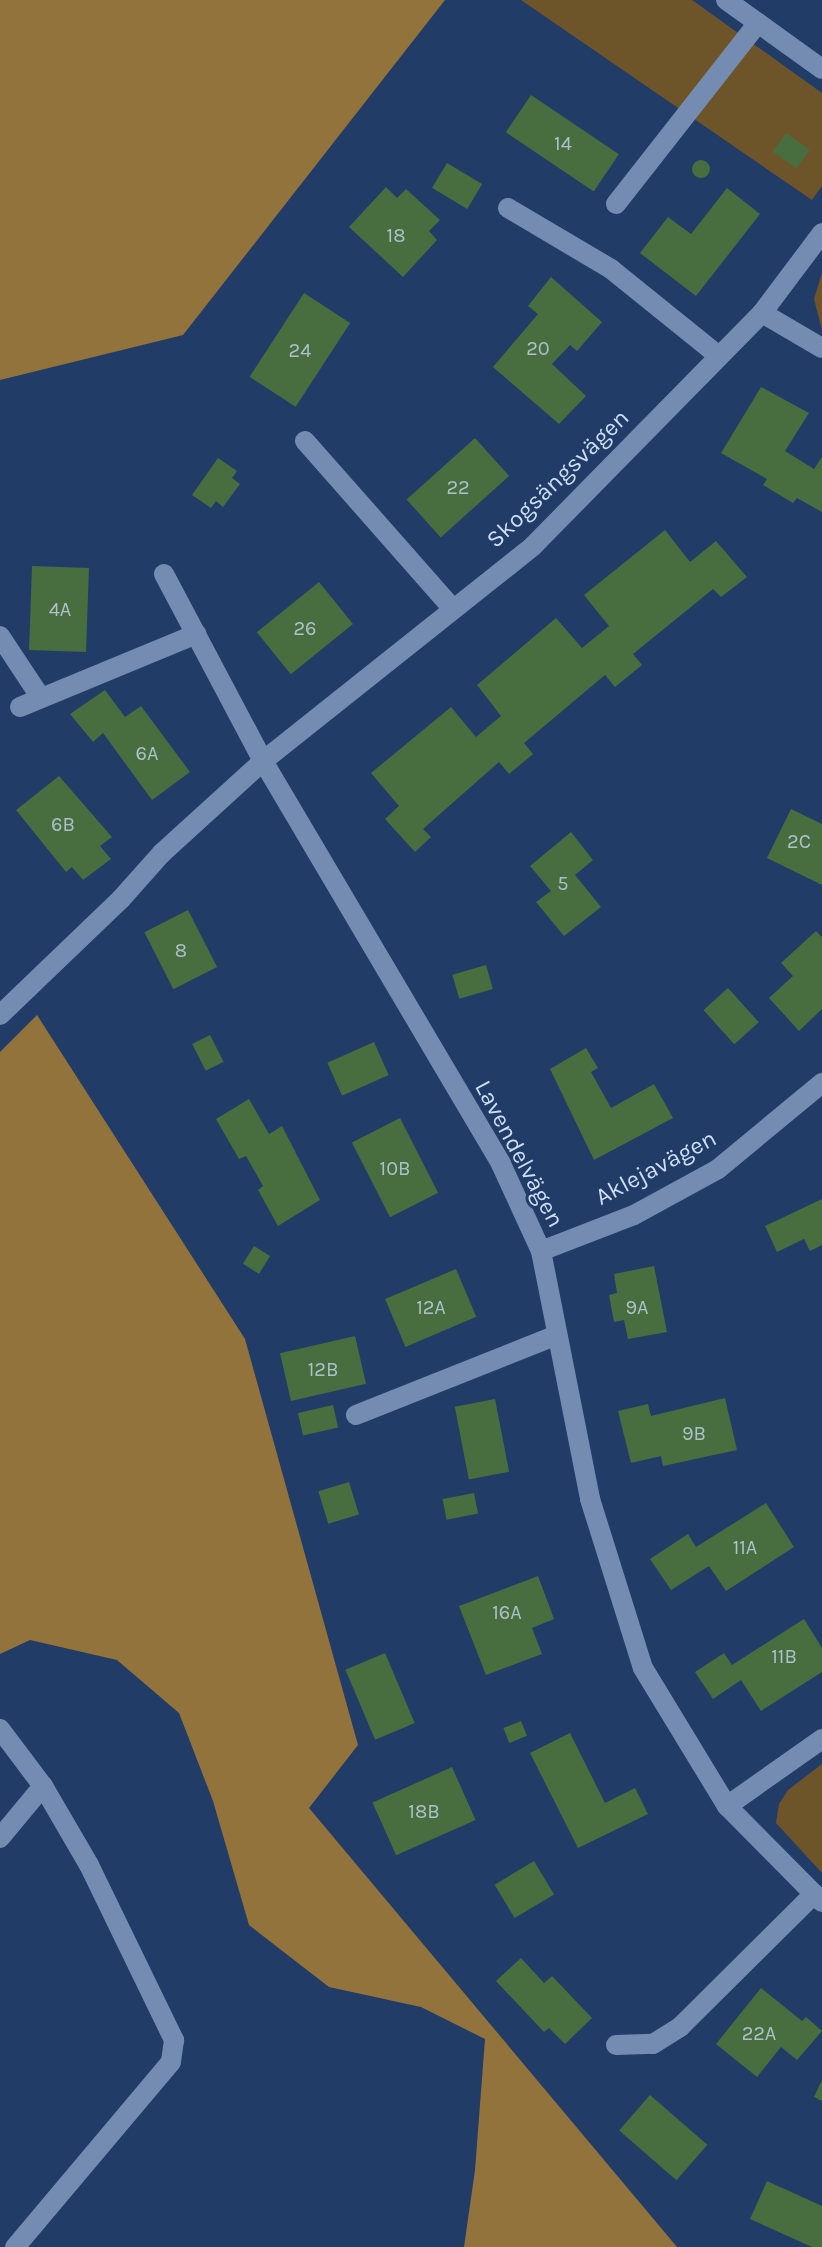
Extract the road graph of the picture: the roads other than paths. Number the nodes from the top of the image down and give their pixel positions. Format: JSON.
{"nodes":[{"id":1,"x":726,"y":0,"type":"edge"},
{"id":2,"x":758,"y":23,"type":"junction"},
{"id":3,"x":822,"y":69,"type":"edge"},
{"id":4,"x":616,"y":204,"type":"dead end"},
{"id":5,"x":508,"y":208,"type":"dead end"},
{"id":6,"x":822,"y":233,"type":"edge"},
{"id":7,"x":762,"y":313,"type":"junction"},
{"id":8,"x":822,"y":348,"type":"edge"},
{"id":9,"x":719,"y":356,"type":"junction"},
{"id":10,"x":305,"y":441,"type":"dead end"},
{"id":11,"x":164,"y":574,"type":"dead end"},
{"id":12,"x":452,"y":608,"type":"junction"},
{"id":13,"x":196,"y":634,"type":"junction"},
{"id":14,"x":0,"y":636,"type":"edge"},
{"id":15,"x":41,"y":698,"type":"junction"},
{"id":16,"x":20,"y":707,"type":"dead end"},
{"id":17,"x":263,"y":761,"type":"junction"},
{"id":18,"x":0,"y":1015,"type":"edge"},
{"id":19,"x":822,"y":1083,"type":"edge"},
{"id":20,"x":541,"y":1251,"type":"junction"},
{"id":21,"x":555,"y":1336,"type":"junction"},
{"id":22,"x":356,"y":1415,"type":"dead end"},
{"id":23,"x":0,"y":1729,"type":"edge"},
{"id":24,"x":822,"y":1739,"type":"edge"},
{"id":25,"x":43,"y":1786,"type":"junction"},
{"id":26,"x":727,"y":1806,"type":"junction"},
{"id":27,"x":0,"y":1838,"type":"edge"},
{"id":28,"x":818,"y":1898,"type":"edge"},
{"id":29,"x":616,"y":2045,"type":"dead end"},
{"id":30,"x":15,"y":2247,"type":"edge"}],
"edges":[{"from":1,"to":2,"type":"street"},
{"from":2,"to":3,"type":"street"},
{"from":2,"to":4,"type":"street"},
{"from":5,"to":9,"type":"street"},
{"from":6,"to":7,"type":"street","name":"Skogsängsvägen"},
{"from":7,"to":8,"type":"street"},
{"from":7,"to":9,"type":"street","name":"Skogsängsvägen"},
{"from":9,"to":12,"type":"street","name":"Skogsängsvägen"},
{"from":10,"to":12,"type":"street"},
{"from":11,"to":13,"type":"street","name":"Lavendelvägen"},
{"from":12,"to":17,"type":"street","name":"Skogsängsvägen"},
{"from":13,"to":15,"type":"street"},
{"from":13,"to":17,"type":"street","name":"Lavendelvägen"},
{"from":14,"to":15,"type":"street"},
{"from":15,"to":16,"type":"street"},
{"from":17,"to":18,"type":"street","name":"Skogsängsvägen"},
{"from":17,"to":20,"type":"street","name":"Lavendelvägen"},
{"from":19,"to":20,"type":"street","name":"Aklejavägen"},
{"from":20,"to":21,"type":"street","name":"Lavendelvägen"},
{"from":21,"to":22,"type":"street"},
{"from":21,"to":26,"type":"street","name":"Lavendelvägen"},
{"from":23,"to":25,"type":"street"},
{"from":24,"to":26,"type":"street"},
{"from":25,"to":27,"type":"street"},
{"from":25,"to":30,"type":"street"},
{"from":26,"to":28,"type":"street","name":"Lavendelvägen"},
{"from":28,"to":29,"type":"street"}]}
